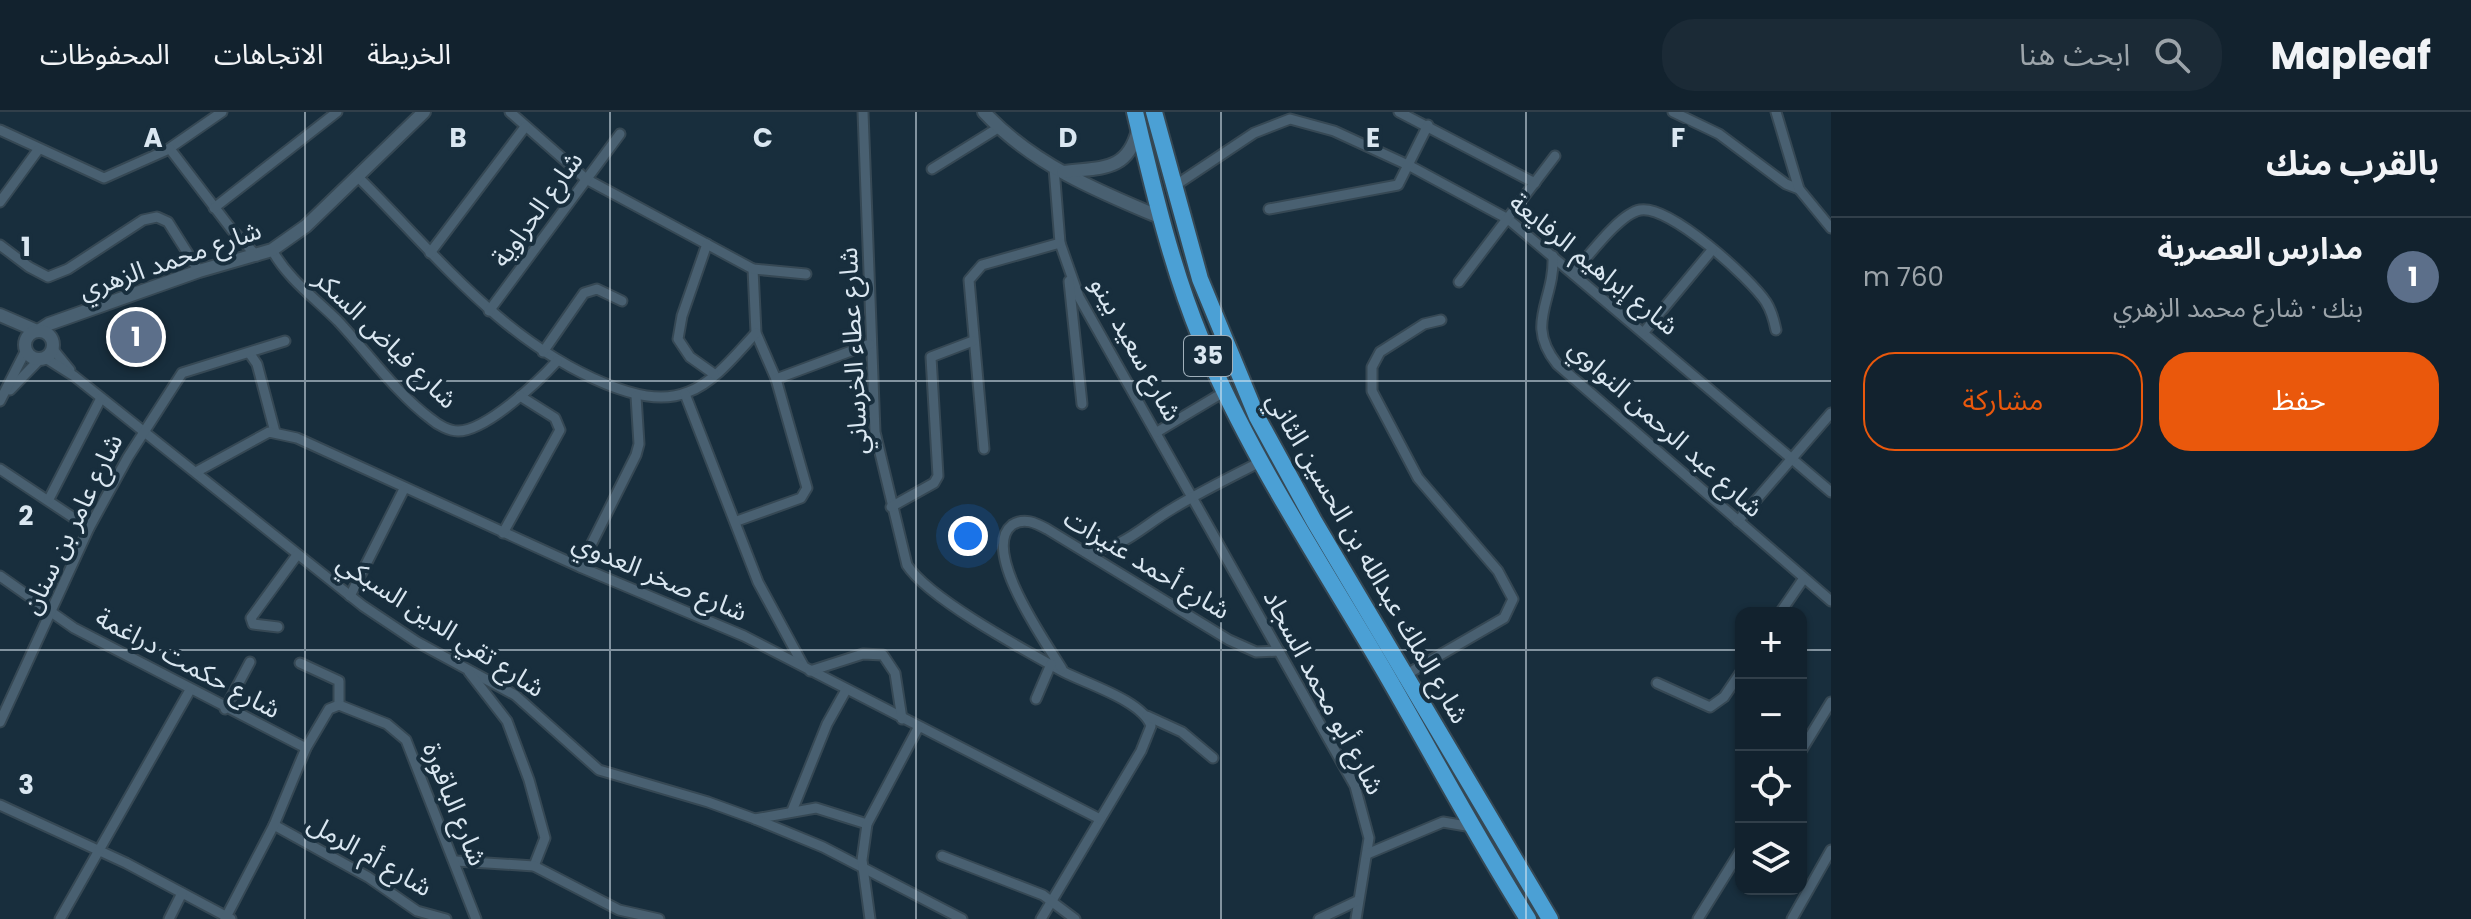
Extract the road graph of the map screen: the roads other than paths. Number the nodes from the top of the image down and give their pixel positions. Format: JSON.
{"nodes":[{"id":1,"x":222,"y":112,"type":"edge"},
{"id":2,"x":337,"y":112,"type":"edge"},
{"id":3,"x":424,"y":112,"type":"edge"},
{"id":4,"x":510,"y":112,"type":"edge"},
{"id":5,"x":863,"y":112,"type":"edge"},
{"id":6,"x":984,"y":112,"type":"edge"},
{"id":7,"x":1154,"y":112,"type":"edge"},
{"id":8,"x":1399,"y":112,"type":"edge"},
{"id":9,"x":1673,"y":112,"type":"edge"},
{"id":10,"x":1776,"y":112,"type":"edge"},
{"id":11,"x":1283,"y":116,"type":"edge"},
{"id":12,"x":1137,"y":120,"type":"edge"},
{"id":13,"x":1428,"y":125,"type":"junction"},
{"id":14,"x":525,"y":127,"type":"junction"},
{"id":15,"x":998,"y":128,"type":"junction"},
{"id":16,"x":0,"y":130,"type":"edge"},
{"id":17,"x":620,"y":134,"type":"dead end"},
{"id":18,"x":170,"y":149,"type":"junction"},
{"id":19,"x":38,"y":150,"type":"junction"},
{"id":20,"x":1555,"y":156,"type":"dead end"},
{"id":21,"x":1410,"y":166,"type":"junction"},
{"id":22,"x":932,"y":169,"type":"dead end"},
{"id":23,"x":1058,"y":170,"type":"junction"},
{"id":24,"x":357,"y":176,"type":"junction"},
{"id":25,"x":586,"y":179,"type":"junction"},
{"id":26,"x":1535,"y":183,"type":"junction"},
{"id":27,"x":1173,"y":187,"type":"junction"},
{"id":28,"x":1799,"y":189,"type":"junction"},
{"id":29,"x":0,"y":202,"type":"edge"},
{"id":30,"x":214,"y":208,"type":"junction"},
{"id":31,"x":1269,"y":209,"type":"dead end"},
{"id":32,"x":1162,"y":218,"type":"junction"},
{"id":33,"x":1508,"y":219,"type":"junction"},
{"id":34,"x":1831,"y":228,"type":"edge"},
{"id":35,"x":1060,"y":243,"type":"junction"},
{"id":36,"x":707,"y":244,"type":"junction"},
{"id":37,"x":0,"y":245,"type":"edge"},
{"id":38,"x":272,"y":250,"type":"junction"},
{"id":39,"x":1712,"y":250,"type":"junction"},
{"id":40,"x":430,"y":253,"type":"junction"},
{"id":41,"x":257,"y":256,"type":"junction"},
{"id":42,"x":1553,"y":256,"type":"junction"},
{"id":43,"x":753,"y":269,"type":"junction"},
{"id":44,"x":1068,"y":270,"type":"junction"},
{"id":45,"x":199,"y":271,"type":"junction"},
{"id":46,"x":1574,"y":272,"type":"junction"},
{"id":47,"x":806,"y":274,"type":"dead end"},
{"id":48,"x":1459,"y":282,"type":"dead end"},
{"id":49,"x":622,"y":301,"type":"dead end"},
{"id":50,"x":489,"y":311,"type":"junction"},
{"id":51,"x":0,"y":316,"type":"edge"},
{"id":52,"x":71,"y":318,"type":"junction"},
{"id":53,"x":1441,"y":320,"type":"dead end"},
{"id":54,"x":1776,"y":330,"type":"dead end"},
{"id":55,"x":38,"y":331,"type":"junction"},
{"id":56,"x":1644,"y":332,"type":"junction"},
{"id":57,"x":756,"y":333,"type":"junction"},
{"id":58,"x":285,"y":341,"type":"dead end"},
{"id":59,"x":973,"y":341,"type":"junction"},
{"id":60,"x":870,"y":344,"type":"junction"},
{"id":61,"x":26,"y":348,"type":"junction"},
{"id":62,"x":48,"y":352,"type":"junction"},
{"id":63,"x":543,"y":352,"type":"junction"},
{"id":64,"x":250,"y":354,"type":"junction"},
{"id":65,"x":557,"y":361,"type":"junction"},
{"id":66,"x":714,"y":374,"type":"junction"},
{"id":67,"x":776,"y":379,"type":"junction"},
{"id":68,"x":1224,"y":392,"type":"junction"},
{"id":69,"x":685,"y":394,"type":"junction"},
{"id":70,"x":520,"y":396,"type":"junction"},
{"id":71,"x":636,"y":396,"type":"junction"},
{"id":72,"x":101,"y":398,"type":"junction"},
{"id":73,"x":1,"y":400,"type":"edge"},
{"id":74,"x":1082,"y":404,"type":"dead end"},
{"id":75,"x":1831,"y":413,"type":"edge"},
{"id":76,"x":275,"y":432,"type":"junction"},
{"id":77,"x":1157,"y":432,"type":"junction"},
{"id":78,"x":142,"y":433,"type":"junction"},
{"id":79,"x":984,"y":449,"type":"dead end"},
{"id":80,"x":1792,"y":458,"type":"junction"},
{"id":81,"x":1260,"y":462,"type":"junction"},
{"id":82,"x":0,"y":469,"type":"edge"},
{"id":83,"x":196,"y":472,"type":"junction"},
{"id":84,"x":404,"y":489,"type":"junction"},
{"id":85,"x":1831,"y":492,"type":"edge"},
{"id":86,"x":1193,"y":497,"type":"junction"},
{"id":87,"x":49,"y":499,"type":"junction"},
{"id":88,"x":891,"y":507,"type":"junction"},
{"id":89,"x":737,"y":521,"type":"junction"},
{"id":90,"x":1738,"y":521,"type":"junction"},
{"id":91,"x":89,"y":528,"type":"junction"},
{"id":92,"x":503,"y":533,"type":"junction"},
{"id":93,"x":1082,"y":551,"type":"junction"},
{"id":94,"x":297,"y":555,"type":"junction"},
{"id":95,"x":580,"y":567,"type":"junction"},
{"id":96,"x":0,"y":576,"type":"edge"},
{"id":97,"x":1804,"y":578,"type":"junction"},
{"id":98,"x":350,"y":596,"type":"junction"},
{"id":99,"x":1831,"y":601,"type":"edge"},
{"id":100,"x":1784,"y":607,"type":"edge"},
{"id":101,"x":52,"y":613,"type":"junction"},
{"id":102,"x":278,"y":627,"type":"dead end"},
{"id":103,"x":1279,"y":651,"type":"junction"},
{"id":104,"x":250,"y":662,"type":"dead end"},
{"id":105,"x":300,"y":663,"type":"dead end"},
{"id":106,"x":1051,"y":664,"type":"junction"},
{"id":107,"x":464,"y":667,"type":"junction"},
{"id":108,"x":807,"y":669,"type":"junction"},
{"id":109,"x":1064,"y":672,"type":"junction"},
{"id":110,"x":1399,"y":679,"type":"junction"},
{"id":111,"x":1736,"y":679,"type":"edge"},
{"id":112,"x":1657,"y":683,"type":"dead end"},
{"id":113,"x":190,"y":690,"type":"junction"},
{"id":114,"x":846,"y":690,"type":"junction"},
{"id":115,"x":1036,"y":699,"type":"dead end"},
{"id":116,"x":1831,"y":702,"type":"edge"},
{"id":117,"x":339,"y":705,"type":"junction"},
{"id":118,"x":225,"y":709,"type":"junction"},
{"id":119,"x":1147,"y":716,"type":"junction"},
{"id":120,"x":1828,"y":717,"type":"edge"},
{"id":121,"x":902,"y":719,"type":"junction"},
{"id":122,"x":0,"y":722,"type":"edge"},
{"id":123,"x":918,"y":728,"type":"junction"},
{"id":124,"x":1807,"y":743,"type":"edge"},
{"id":125,"x":306,"y":748,"type":"junction"},
{"id":126,"x":1213,"y":758,"type":"dead end"},
{"id":127,"x":1457,"y":800,"type":"junction"},
{"id":128,"x":0,"y":805,"type":"edge"},
{"id":129,"x":792,"y":811,"type":"junction"},
{"id":130,"x":755,"y":819,"type":"junction"},
{"id":131,"x":1100,"y":819,"type":"junction"},
{"id":132,"x":1443,"y":822,"type":"junction"},
{"id":133,"x":867,"y":824,"type":"junction"},
{"id":134,"x":274,"y":825,"type":"junction"},
{"id":135,"x":1472,"y":827,"type":"junction"},
{"id":136,"x":1369,"y":838,"type":"junction"},
{"id":137,"x":1385,"y":846,"type":"junction"},
{"id":138,"x":98,"y":850,"type":"junction"},
{"id":139,"x":1367,"y":854,"type":"junction"},
{"id":140,"x":942,"y":856,"type":"dead end"},
{"id":141,"x":1829,"y":857,"type":"edge"},
{"id":142,"x":1735,"y":860,"type":"edge"},
{"id":143,"x":456,"y":861,"type":"junction"},
{"id":144,"x":534,"y":866,"type":"junction"},
{"id":145,"x":863,"y":868,"type":"junction"},
{"id":146,"x":182,"y":893,"type":"junction"},
{"id":147,"x":1515,"y":898,"type":"junction"},
{"id":148,"x":1052,"y":900,"type":"junction"},
{"id":149,"x":1357,"y":901,"type":"junction"},
{"id":150,"x":227,"y":918,"type":"edge"},
{"id":151,"x":60,"y":919,"type":"edge"},
{"id":152,"x":169,"y":919,"type":"edge"},
{"id":153,"x":446,"y":919,"type":"edge"},
{"id":154,"x":476,"y":919,"type":"edge"},
{"id":155,"x":659,"y":919,"type":"edge"},
{"id":156,"x":870,"y":919,"type":"edge"},
{"id":157,"x":962,"y":919,"type":"edge"},
{"id":158,"x":1041,"y":919,"type":"edge"},
{"id":159,"x":1075,"y":919,"type":"edge"},
{"id":160,"x":1319,"y":919,"type":"edge"},
{"id":161,"x":1356,"y":919,"type":"edge"},
{"id":162,"x":1518,"y":919,"type":"edge"},
{"id":163,"x":1528,"y":919,"type":"edge"},
{"id":164,"x":1550,"y":919,"type":"edge"},
{"id":165,"x":1698,"y":919,"type":"edge"},
{"id":166,"x":1792,"y":919,"type":"edge"}],
"edges":[{"from":1,"to":18,"type":"street"},
{"from":2,"to":30,"type":"street"},
{"from":3,"to":24,"type":"street","name":"شارع محمد الزهري"},
{"from":4,"to":14,"type":"street"},
{"from":5,"to":60,"type":"street","name":"شارع عطاء الخرساني"},
{"from":6,"to":15,"type":"street"},
{"from":7,"to":27,"type":"highway","name":"شارع الملك عبدالله بن الحسين الثاني","number":"35"},
{"from":8,"to":13,"type":"street"},
{"from":9,"to":28,"type":"street"},
{"from":10,"to":28,"type":"street"},
{"from":11,"to":21,"type":"street","name":"شارع إبراهيم الرفايعة"},
{"from":11,"to":27,"type":"street","name":"شارع إبراهيم الرفايعة"},
{"from":12,"to":23,"type":"street"},
{"from":12,"to":32,"type":"highway","name":"شارع الملك عبدالله بن الحسين الثاني","number":"35"},
{"from":13,"to":21,"type":"street"},
{"from":13,"to":26,"type":"street"},
{"from":14,"to":25,"type":"street"},
{"from":14,"to":40,"type":"street"},
{"from":15,"to":22,"type":"street"},
{"from":15,"to":23,"type":"street"},
{"from":16,"to":19,"type":"street"},
{"from":17,"to":25,"type":"street","name":"شارع الحراوية"},
{"from":18,"to":19,"type":"street"},
{"from":18,"to":30,"type":"street"},
{"from":19,"to":29,"type":"street"},
{"from":20,"to":26,"type":"street"},
{"from":21,"to":31,"type":"street"},
{"from":21,"to":33,"type":"street","name":"شارع إبراهيم الرفايعة"},
{"from":23,"to":32,"type":"street"},
{"from":23,"to":35,"type":"street","name":"شارع سعيد بينو"},
{"from":24,"to":38,"type":"street","name":"شارع محمد الزهري"},
{"from":24,"to":40,"type":"street"},
{"from":25,"to":36,"type":"street"},
{"from":25,"to":50,"type":"street","name":"شارع الحراوية"},
{"from":26,"to":33,"type":"street"},
{"from":27,"to":110,"type":"highway","name":"شارع الملك عبدالله بن الحسين الثاني","number":"35"},
{"from":28,"to":34,"type":"street"},
{"from":30,"to":41,"type":"street"},
{"from":32,"to":68,"type":"highway","name":"شارع الملك عبدالله بن الحسين الثاني","number":"35"},
{"from":33,"to":42,"type":"street","name":"شارع إبراهيم الرفايعة"},
{"from":33,"to":48,"type":"street"},
{"from":35,"to":44,"type":"street","name":"شارع سعيد بينو"},
{"from":35,"to":59,"type":"street"},
{"from":36,"to":43,"type":"street"},
{"from":36,"to":66,"type":"street"},
{"from":37,"to":45,"type":"street"},
{"from":38,"to":41,"type":"street","name":"شارع محمد الزهري"},
{"from":38,"to":70,"type":"street","name":"شارع فياض السكر"},
{"from":39,"to":46,"type":"street"},
{"from":39,"to":54,"type":"street"},
{"from":39,"to":56,"type":"street"},
{"from":40,"to":50,"type":"street"},
{"from":41,"to":45,"type":"street","name":"شارع محمد الزهري"},
{"from":42,"to":46,"type":"street","name":"شارع إبراهيم الرفايعة"},
{"from":42,"to":90,"type":"street","name":"شارع عبد الرحمن النواوي"},
{"from":43,"to":47,"type":"street"},
{"from":43,"to":57,"type":"street"},
{"from":44,"to":74,"type":"street"},
{"from":44,"to":77,"type":"street","name":"شارع سعيد بينو"},
{"from":45,"to":52,"type":"street","name":"شارع محمد الزهري"},
{"from":46,"to":56,"type":"street","name":"شارع إبراهيم الرفايعة"},
{"from":49,"to":63,"type":"street"},
{"from":50,"to":63,"type":"street"},
{"from":51,"to":55,"type":"street"},
{"from":51,"to":61,"type":"street"},
{"from":52,"to":55,"type":"street","name":"شارع محمد الزهري"},
{"from":52,"to":62,"type":"street","name":"شارع محمد الزهري"},
{"from":53,"to":110,"type":"street"},
{"from":55,"to":61,"type":"street"},
{"from":55,"to":62,"type":"street"},
{"from":56,"to":80,"type":"street","name":"شارع إبراهيم الرفايعة"},
{"from":57,"to":66,"type":"street"},
{"from":57,"to":67,"type":"street"},
{"from":58,"to":64,"type":"street","name":"شارع عامر بن سنان"},
{"from":59,"to":79,"type":"street"},
{"from":59,"to":88,"type":"street"},
{"from":60,"to":67,"type":"street"},
{"from":60,"to":88,"type":"street","name":"شارع عطاء الخرساني"},
{"from":61,"to":62,"type":"street"},
{"from":61,"to":73,"type":"street"},
{"from":62,"to":72,"type":"street","name":"شارع تقي الدين السبكي"},
{"from":62,"to":73,"type":"street"},
{"from":63,"to":65,"type":"street"},
{"from":64,"to":76,"type":"street"},
{"from":64,"to":78,"type":"street","name":"شارع عامر بن سنان"},
{"from":65,"to":70,"type":"street","name":"شارع فياض السكر"},
{"from":65,"to":71,"type":"street"},
{"from":66,"to":69,"type":"street"},
{"from":67,"to":89,"type":"street"},
{"from":68,"to":77,"type":"street"},
{"from":68,"to":81,"type":"highway","name":"شارع الملك عبدالله بن الحسين الثاني","number":"35"},
{"from":69,"to":71,"type":"street"},
{"from":69,"to":89,"type":"street"},
{"from":70,"to":92,"type":"street"},
{"from":71,"to":95,"type":"street"},
{"from":72,"to":78,"type":"street","name":"شارع تقي الدين السبكي"},
{"from":72,"to":87,"type":"street"},
{"from":75,"to":80,"type":"street"},
{"from":76,"to":83,"type":"street"},
{"from":76,"to":84,"type":"street","name":"شارع صخر العدوي"},
{"from":77,"to":86,"type":"street","name":"شارع سعيد بينو"},
{"from":78,"to":83,"type":"street","name":"شارع تقي الدين السبكي"},
{"from":78,"to":91,"type":"street","name":"شارع عامر بن سنان"},
{"from":80,"to":85,"type":"street","name":"شارع إبراهيم الرفايعة"},
{"from":80,"to":90,"type":"street"},
{"from":81,"to":86,"type":"street"},
{"from":81,"to":110,"type":"highway","name":"شارع الملك عبدالله بن الحسين الثاني","number":"35"},
{"from":82,"to":87,"type":"street"},
{"from":83,"to":94,"type":"street","name":"شارع تقي الدين السبكي"},
{"from":84,"to":92,"type":"street","name":"شارع صخر العدوي"},
{"from":84,"to":98,"type":"street"},
{"from":86,"to":93,"type":"street"},
{"from":86,"to":103,"type":"street","name":"شارع أبو محمد السجاد"},
{"from":87,"to":91,"type":"street"},
{"from":88,"to":106,"type":"street","name":"شارع عطاء الخرساني"},
{"from":89,"to":108,"type":"street"},
{"from":90,"to":97,"type":"street","name":"شارع عبد الرحمن النواوي"},
{"from":91,"to":101,"type":"street","name":"شارع عامر بن سنان"},
{"from":92,"to":95,"type":"street","name":"شارع صخر العدوي"},
{"from":93,"to":103,"type":"street","name":"شارع أحمد عنيزات"},
{"from":93,"to":109,"type":"street","name":"شارع أحمد عنيزات"},
{"from":94,"to":98,"type":"street","name":"شارع تقي الدين السبكي"},
{"from":94,"to":102,"type":"street"},
{"from":95,"to":108,"type":"street","name":"شارع صخر العدوي"},
{"from":96,"to":101,"type":"street","name":"شارع حكمت دراغمة"},
{"from":97,"to":99,"type":"street","name":"شارع عبد الرحمن النواوي"},
{"from":97,"to":100,"type":"street"},
{"from":98,"to":107,"type":"street","name":"شارع تقي الدين السبكي"},
{"from":101,"to":113,"type":"street","name":"شارع حكمت دراغمة"},
{"from":101,"to":122,"type":"street","name":"شارع عامر بن سنان"},
{"from":103,"to":136,"type":"street","name":"شارع أبو محمد السجاد"},
{"from":104,"to":118,"type":"street"},
{"from":105,"to":117,"type":"street"},
{"from":106,"to":109,"type":"street","name":"شارع عطاء الخرساني"},
{"from":106,"to":115,"type":"street"},
{"from":107,"to":130,"type":"street","name":"شارع تقي الدين السبكي"},
{"from":107,"to":144,"type":"street"},
{"from":108,"to":114,"type":"street","name":"شارع صخر العدوي"},
{"from":108,"to":121,"type":"street"},
{"from":109,"to":119,"type":"street","name":"شارع عطاء الخرساني"},
{"from":110,"to":127,"type":"highway","name":"شارع الملك عبدالله بن الحسين الثاني","number":"35"},
{"from":110,"to":164,"type":"highway","name":"شارع الملك عبدالله بن الحسين الثاني","number":"35"},
{"from":111,"to":112,"type":"street"},
{"from":113,"to":118,"type":"street","name":"شارع حكمت دراغمة"},
{"from":113,"to":138,"type":"street"},
{"from":114,"to":121,"type":"street","name":"شارع صخر العدوي"},
{"from":114,"to":129,"type":"street"},
{"from":116,"to":120,"type":"street"},
{"from":117,"to":125,"type":"street"},
{"from":117,"to":143,"type":"street","name":"شارع الباقورة"},
{"from":118,"to":125,"type":"street","name":"شارع حكمت دراغمة"},
{"from":119,"to":126,"type":"street","name":"شارع عطاء الخرساني"},
{"from":119,"to":131,"type":"street"},
{"from":120,"to":124,"type":"street"},
{"from":121,"to":123,"type":"street","name":"شارع صخر العدوي"},
{"from":123,"to":131,"type":"street","name":"شارع صخر العدوي"},
{"from":123,"to":133,"type":"street"},
{"from":125,"to":134,"type":"street"},
{"from":127,"to":132,"type":"street"},
{"from":127,"to":135,"type":"highway","name":"شارع الملك عبدالله بن الحسين الثاني","number":"35"},
{"from":128,"to":138,"type":"street"},
{"from":129,"to":130,"type":"street"},
{"from":129,"to":133,"type":"street"},
{"from":130,"to":145,"type":"street","name":"شارع تقي الدين السبكي"},
{"from":131,"to":148,"type":"street"},
{"from":132,"to":135,"type":"street"},
{"from":132,"to":137,"type":"street"},
{"from":133,"to":145,"type":"street"},
{"from":134,"to":150,"type":"street"},
{"from":134,"to":153,"type":"street","name":"شارع أم الرمل"},
{"from":135,"to":147,"type":"highway","name":"شارع الملك عبدالله بن الحسين الثاني","number":"35"},
{"from":136,"to":137,"type":"street"},
{"from":136,"to":139,"type":"street","name":"شارع أبو محمد السجاد"},
{"from":137,"to":139,"type":"street"},
{"from":138,"to":146,"type":"street"},
{"from":138,"to":151,"type":"street"},
{"from":139,"to":149,"type":"street","name":"شارع أبو محمد السجاد"},
{"from":140,"to":148,"type":"street"},
{"from":141,"to":166,"type":"street"},
{"from":142,"to":165,"type":"street"},
{"from":143,"to":144,"type":"street"},
{"from":143,"to":154,"type":"street","name":"شارع الباقورة"},
{"from":144,"to":155,"type":"street"},
{"from":145,"to":156,"type":"street"},
{"from":145,"to":157,"type":"street","name":"شارع تقي الدين السبكي"},
{"from":146,"to":150,"type":"street"},
{"from":146,"to":152,"type":"street"},
{"from":147,"to":162,"type":"street"},
{"from":147,"to":163,"type":"highway","name":"شارع الملك عبدالله بن الحسين الثاني","number":"35"},
{"from":148,"to":158,"type":"street"},
{"from":148,"to":159,"type":"street"},
{"from":149,"to":160,"type":"street"},
{"from":149,"to":161,"type":"street","name":"شارع أبو محمد السجاد"}]}
